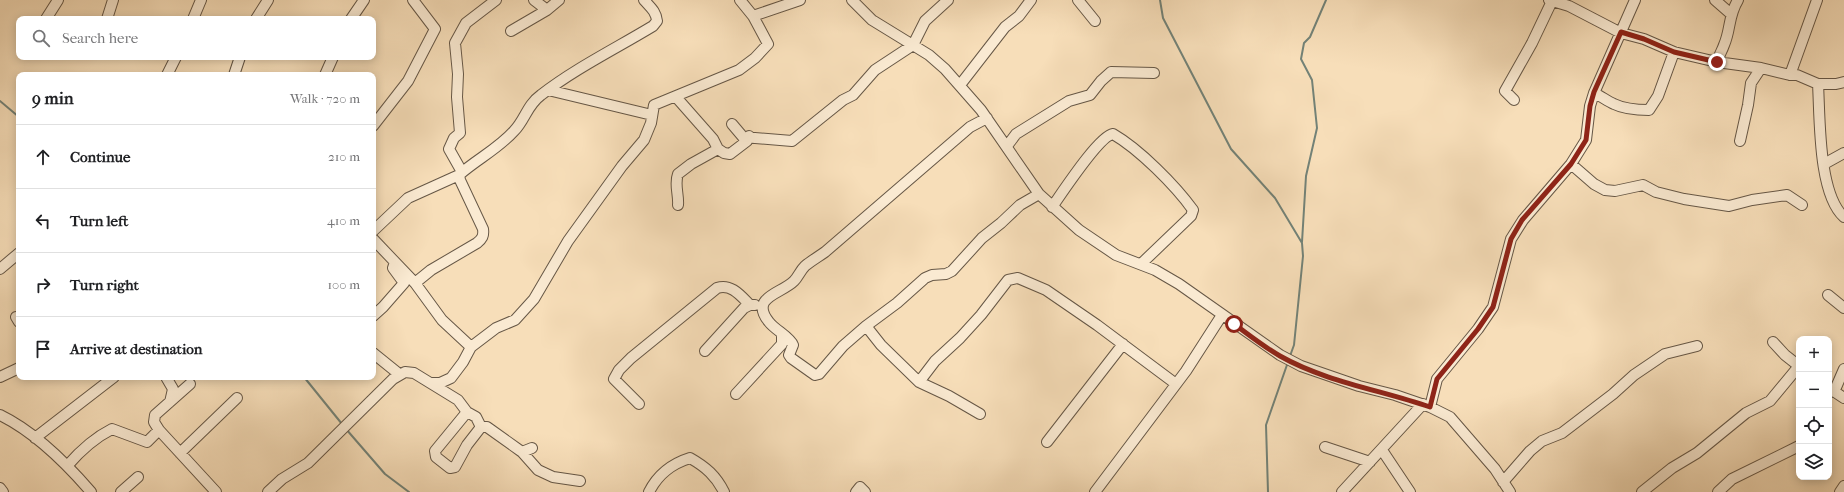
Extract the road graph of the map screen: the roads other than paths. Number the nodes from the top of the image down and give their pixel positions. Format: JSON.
{"nodes":[{"id":1,"x":58,"y":0,"type":"edge"},
{"id":2,"x":113,"y":0,"type":"edge"},
{"id":3,"x":201,"y":0,"type":"edge"},
{"id":4,"x":268,"y":0,"type":"edge"},
{"id":5,"x":364,"y":0,"type":"edge"},
{"id":6,"x":413,"y":0,"type":"edge"},
{"id":7,"x":496,"y":0,"type":"edge"},
{"id":8,"x":534,"y":0,"type":"edge"},
{"id":9,"x":559,"y":0,"type":"edge"},
{"id":10,"x":644,"y":0,"type":"edge"},
{"id":11,"x":740,"y":0,"type":"edge"},
{"id":12,"x":800,"y":0,"type":"edge"},
{"id":13,"x":852,"y":0,"type":"edge"},
{"id":14,"x":948,"y":0,"type":"edge"},
{"id":15,"x":1031,"y":0,"type":"edge"},
{"id":16,"x":1078,"y":0,"type":"edge"},
{"id":17,"x":1550,"y":0,"type":"edge"},
{"id":18,"x":1635,"y":0,"type":"edge"},
{"id":19,"x":1715,"y":0,"type":"edge"},
{"id":20,"x":1738,"y":0,"type":"edge"},
{"id":21,"x":1816,"y":0,"type":"edge"},
{"id":22,"x":547,"y":10,"type":"junction"},
{"id":23,"x":1731,"y":14,"type":"junction"},
{"id":24,"x":48,"y":16,"type":"edge"},
{"id":25,"x":108,"y":16,"type":"edge"},
{"id":26,"x":194,"y":16,"type":"edge"},
{"id":27,"x":258,"y":16,"type":"edge"},
{"id":28,"x":353,"y":16,"type":"edge"},
{"id":29,"x":753,"y":16,"type":"junction"},
{"id":30,"x":1095,"y":21,"type":"dead end"},
{"id":31,"x":511,"y":31,"type":"dead end"},
{"id":32,"x":1621,"y":32,"type":"junction"},
{"id":33,"x":912,"y":45,"type":"junction"},
{"id":34,"x":1674,"y":52,"type":"junction"},
{"id":35,"x":174,"y":60,"type":"edge"},
{"id":36,"x":239,"y":60,"type":"edge"},
{"id":37,"x":332,"y":60,"type":"edge"},
{"id":38,"x":1717,"y":62,"type":"junction"},
{"id":39,"x":1761,"y":68,"type":"junction"},
{"id":40,"x":168,"y":72,"type":"edge"},
{"id":41,"x":235,"y":72,"type":"edge"},
{"id":42,"x":326,"y":72,"type":"edge"},
{"id":43,"x":1154,"y":73,"type":"dead end"},
{"id":44,"x":1790,"y":75,"type":"junction"},
{"id":45,"x":1844,"y":82,"type":"edge"},
{"id":46,"x":1818,"y":84,"type":"junction"},
{"id":47,"x":960,"y":85,"type":"junction"},
{"id":48,"x":548,"y":90,"type":"junction"},
{"id":49,"x":1594,"y":92,"type":"junction"},
{"id":50,"x":676,"y":97,"type":"junction"},
{"id":51,"x":1514,"y":100,"type":"dead end"},
{"id":52,"x":652,"y":115,"type":"junction"},
{"id":53,"x":987,"y":118,"type":"junction"},
{"id":54,"x":376,"y":122,"type":"edge"},
{"id":55,"x":732,"y":124,"type":"dead end"},
{"id":56,"x":749,"y":136,"type":"junction"},
{"id":57,"x":1740,"y":141,"type":"dead end"},
{"id":58,"x":1007,"y":146,"type":"junction"},
{"id":59,"x":718,"y":149,"type":"junction"},
{"id":60,"x":1844,"y":152,"type":"edge"},
{"id":61,"x":1571,"y":164,"type":"junction"},
{"id":62,"x":1824,"y":164,"type":"junction"},
{"id":63,"x":460,"y":174,"type":"junction"},
{"id":64,"x":1039,"y":194,"type":"junction"},
{"id":65,"x":678,"y":205,"type":"dead end"},
{"id":66,"x":1802,"y":205,"type":"dead end"},
{"id":67,"x":1052,"y":206,"type":"junction"},
{"id":68,"x":1844,"y":217,"type":"edge"},
{"id":69,"x":376,"y":228,"type":"edge"},
{"id":70,"x":376,"y":242,"type":"edge"},
{"id":71,"x":16,"y":256,"type":"edge"},
{"id":72,"x":397,"y":262,"type":"junction"},
{"id":73,"x":1141,"y":264,"type":"junction"},
{"id":74,"x":0,"y":269,"type":"edge"},
{"id":75,"x":415,"y":283,"type":"junction"},
{"id":76,"x":1828,"y":295,"type":"dead end"},
{"id":77,"x":750,"y":305,"type":"junction"},
{"id":78,"x":763,"y":306,"type":"junction"},
{"id":79,"x":1844,"y":308,"type":"edge"},
{"id":80,"x":376,"y":314,"type":"edge"},
{"id":81,"x":1222,"y":315,"type":"junction"},
{"id":82,"x":866,"y":326,"type":"junction"},
{"id":83,"x":782,"y":335,"type":"junction"},
{"id":84,"x":1773,"y":342,"type":"dead end"},
{"id":85,"x":1123,"y":344,"type":"junction"},
{"id":86,"x":1697,"y":346,"type":"dead end"},
{"id":87,"x":471,"y":347,"type":"junction"},
{"id":88,"x":705,"y":351,"type":"dead end"},
{"id":89,"x":376,"y":355,"type":"edge"},
{"id":90,"x":1796,"y":364,"type":"edge"},
{"id":91,"x":1844,"y":368,"type":"edge"},
{"id":92,"x":16,"y":369,"type":"edge"},
{"id":93,"x":1796,"y":370,"type":"edge"},
{"id":94,"x":399,"y":374,"type":"junction"},
{"id":95,"x":0,"y":377,"type":"edge"},
{"id":96,"x":110,"y":380,"type":"edge"},
{"id":97,"x":168,"y":380,"type":"edge"},
{"id":98,"x":919,"y":382,"type":"junction"},
{"id":99,"x":431,"y":383,"type":"junction"},
{"id":100,"x":190,"y":384,"type":"dead end"},
{"id":101,"x":1176,"y":384,"type":"junction"},
{"id":102,"x":1832,"y":390,"type":"edge"},
{"id":103,"x":736,"y":394,"type":"dead end"},
{"id":104,"x":237,"y":398,"type":"dead end"},
{"id":105,"x":1844,"y":398,"type":"edge"},
{"id":106,"x":170,"y":402,"type":"junction"},
{"id":107,"x":639,"y":404,"type":"dead end"},
{"id":108,"x":1427,"y":406,"type":"junction"},
{"id":109,"x":467,"y":412,"type":"junction"},
{"id":110,"x":980,"y":414,"type":"dead end"},
{"id":111,"x":1,"y":418,"type":"edge"},
{"id":112,"x":481,"y":427,"type":"junction"},
{"id":113,"x":159,"y":430,"type":"junction"},
{"id":114,"x":35,"y":438,"type":"junction"},
{"id":115,"x":1047,"y":442,"type":"dead end"},
{"id":116,"x":1325,"y":447,"type":"dead end"},
{"id":117,"x":532,"y":448,"type":"dead end"},
{"id":118,"x":1796,"y":448,"type":"edge"},
{"id":119,"x":1382,"y":450,"type":"junction"},
{"id":120,"x":522,"y":452,"type":"junction"},
{"id":121,"x":180,"y":453,"type":"junction"},
{"id":122,"x":1370,"y":462,"type":"junction"},
{"id":123,"x":67,"y":466,"type":"junction"},
{"id":124,"x":138,"y":478,"type":"dead end"},
{"id":125,"x":580,"y":481,"type":"dead end"},
{"id":126,"x":1503,"y":482,"type":"junction"},
{"id":127,"x":1844,"y":486,"type":"edge"},
{"id":128,"x":0,"y":488,"type":"edge"},
{"id":129,"x":3,"y":492,"type":"edge"},
{"id":130,"x":91,"y":492,"type":"edge"},
{"id":131,"x":121,"y":492,"type":"edge"},
{"id":132,"x":216,"y":492,"type":"edge"},
{"id":133,"x":268,"y":492,"type":"edge"},
{"id":134,"x":649,"y":492,"type":"edge"},
{"id":135,"x":724,"y":492,"type":"edge"},
{"id":136,"x":856,"y":492,"type":"edge"},
{"id":137,"x":865,"y":492,"type":"edge"},
{"id":138,"x":1095,"y":492,"type":"edge"},
{"id":139,"x":1342,"y":492,"type":"edge"},
{"id":140,"x":1410,"y":492,"type":"edge"},
{"id":141,"x":1510,"y":492,"type":"edge"},
{"id":142,"x":1642,"y":492,"type":"edge"},
{"id":143,"x":1718,"y":492,"type":"edge"},
{"id":144,"x":1840,"y":492,"type":"edge"}],
"edges":[{"from":1,"to":24,"type":"street"},
{"from":2,"to":25,"type":"street"},
{"from":3,"to":26,"type":"street"},
{"from":4,"to":27,"type":"street"},
{"from":5,"to":28,"type":"street"},
{"from":6,"to":54,"type":"street"},
{"from":7,"to":63,"type":"street"},
{"from":8,"to":22,"type":"street"},
{"from":9,"to":22,"type":"street"},
{"from":10,"to":48,"type":"street"},
{"from":11,"to":29,"type":"street"},
{"from":12,"to":29,"type":"street"},
{"from":13,"to":33,"type":"street"},
{"from":14,"to":33,"type":"street"},
{"from":15,"to":47,"type":"street"},
{"from":16,"to":30,"type":"street"},
{"from":17,"to":32,"type":"street"},
{"from":17,"to":51,"type":"street"},
{"from":18,"to":32,"type":"street"},
{"from":19,"to":23,"type":"street"},
{"from":20,"to":23,"type":"street"},
{"from":21,"to":44,"type":"street"},
{"from":22,"to":31,"type":"street"},
{"from":23,"to":38,"type":"street"},
{"from":29,"to":50,"type":"street"},
{"from":32,"to":34,"type":"street"},
{"from":32,"to":49,"type":"street"},
{"from":33,"to":47,"type":"street"},
{"from":33,"to":56,"type":"street"},
{"from":34,"to":38,"type":"street"},
{"from":34,"to":49,"type":"street"},
{"from":35,"to":40,"type":"street"},
{"from":36,"to":41,"type":"street"},
{"from":37,"to":42,"type":"street"},
{"from":38,"to":39,"type":"street"},
{"from":39,"to":44,"type":"street"},
{"from":39,"to":57,"type":"street"},
{"from":43,"to":58,"type":"street"},
{"from":44,"to":46,"type":"street"},
{"from":45,"to":46,"type":"street"},
{"from":46,"to":62,"type":"street"},
{"from":47,"to":53,"type":"street"},
{"from":48,"to":52,"type":"street"},
{"from":48,"to":63,"type":"street"},
{"from":49,"to":61,"type":"street"},
{"from":50,"to":52,"type":"street"},
{"from":50,"to":59,"type":"street"},
{"from":52,"to":87,"type":"street"},
{"from":53,"to":58,"type":"street"},
{"from":53,"to":78,"type":"street"},
{"from":55,"to":56,"type":"street"},
{"from":56,"to":59,"type":"street"},
{"from":58,"to":64,"type":"street"},
{"from":59,"to":65,"type":"street"},
{"from":60,"to":62,"type":"street"},
{"from":61,"to":66,"type":"street"},
{"from":61,"to":108,"type":"street"},
{"from":62,"to":68,"type":"street"},
{"from":63,"to":69,"type":"street"},
{"from":63,"to":75,"type":"street"},
{"from":64,"to":67,"type":"street"},
{"from":64,"to":82,"type":"street"},
{"from":67,"to":73,"type":"street"},
{"from":67,"to":73,"type":"street"},
{"from":70,"to":72,"type":"street"},
{"from":71,"to":74,"type":"street"},
{"from":72,"to":75,"type":"street"},
{"from":72,"to":80,"type":"street"},
{"from":73,"to":81,"type":"street"},
{"from":75,"to":87,"type":"street"},
{"from":76,"to":79,"type":"street"},
{"from":77,"to":78,"type":"street"},
{"from":77,"to":88,"type":"street"},
{"from":77,"to":107,"type":"street"},
{"from":78,"to":83,"type":"street"},
{"from":81,"to":101,"type":"street"},
{"from":81,"to":108,"type":"street"},
{"from":82,"to":83,"type":"street"},
{"from":82,"to":98,"type":"street"},
{"from":83,"to":103,"type":"street"},
{"from":84,"to":90,"type":"street"},
{"from":85,"to":98,"type":"street"},
{"from":85,"to":101,"type":"street"},
{"from":85,"to":115,"type":"street"},
{"from":86,"to":126,"type":"street"},
{"from":87,"to":99,"type":"street"},
{"from":89,"to":94,"type":"street"},
{"from":91,"to":102,"type":"street"},
{"from":92,"to":95,"type":"street"},
{"from":93,"to":142,"type":"street"},
{"from":94,"to":99,"type":"street"},
{"from":94,"to":133,"type":"street"},
{"from":96,"to":114,"type":"street"},
{"from":97,"to":106,"type":"street"},
{"from":98,"to":110,"type":"street"},
{"from":99,"to":109,"type":"street"},
{"from":100,"to":106,"type":"street"},
{"from":101,"to":138,"type":"street"},
{"from":102,"to":105,"type":"street"},
{"from":104,"to":121,"type":"street"},
{"from":106,"to":113,"type":"street"},
{"from":108,"to":119,"type":"street"},
{"from":108,"to":126,"type":"street"},
{"from":109,"to":112,"type":"street"},
{"from":109,"to":112,"type":"street"},
{"from":111,"to":114,"type":"street"},
{"from":112,"to":120,"type":"street"},
{"from":113,"to":121,"type":"street"},
{"from":113,"to":123,"type":"street"},
{"from":114,"to":123,"type":"street"},
{"from":116,"to":122,"type":"street"},
{"from":117,"to":120,"type":"street"},
{"from":118,"to":143,"type":"street"},
{"from":119,"to":122,"type":"street"},
{"from":119,"to":140,"type":"street"},
{"from":120,"to":125,"type":"street"},
{"from":121,"to":132,"type":"street"},
{"from":122,"to":139,"type":"street"},
{"from":123,"to":130,"type":"street"},
{"from":124,"to":131,"type":"street"},
{"from":126,"to":141,"type":"street"},
{"from":127,"to":144,"type":"street"},
{"from":128,"to":129,"type":"street"},
{"from":134,"to":135,"type":"street"},
{"from":136,"to":137,"type":"street"}]}
